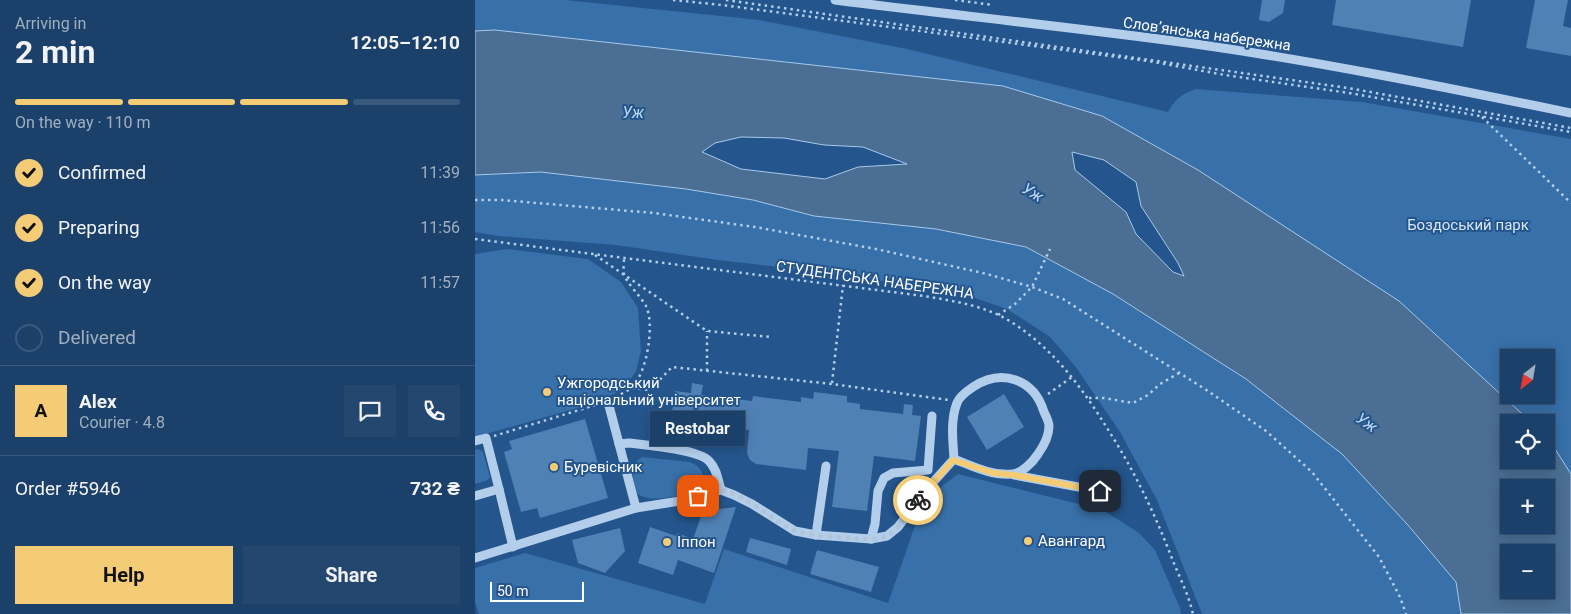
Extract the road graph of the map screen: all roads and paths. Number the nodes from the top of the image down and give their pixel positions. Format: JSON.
{"nodes":[{"id":1,"x":673,"y":0,"type":"edge"},
{"id":2,"x":726,"y":0,"type":"edge"},
{"id":3,"x":835,"y":0,"type":"edge"},
{"id":4,"x":955,"y":0,"type":"edge"},
{"id":5,"x":993,"y":4,"type":"dead end"},
{"id":6,"x":1571,"y":113,"type":"edge"},
{"id":7,"x":1481,"y":116,"type":"junction"},
{"id":8,"x":1571,"y":130,"type":"edge"},
{"id":9,"x":475,"y":200,"type":"edge"},
{"id":10,"x":1571,"y":202,"type":"edge"},
{"id":11,"x":475,"y":239,"type":"edge"},
{"id":12,"x":1050,"y":249,"type":"dead end"},
{"id":13,"x":594,"y":254,"type":"junction"},
{"id":14,"x":625,"y":258,"type":"junction"},
{"id":15,"x":624,"y":274,"type":"junction"},
{"id":16,"x":843,"y":285,"type":"junction"},
{"id":17,"x":1032,"y":287,"type":"junction"},
{"id":18,"x":998,"y":315,"type":"junction"},
{"id":19,"x":707,"y":331,"type":"junction"},
{"id":20,"x":771,"y":337,"type":"dead end"},
{"id":21,"x":707,"y":371,"type":"junction"},
{"id":22,"x":1179,"y":373,"type":"junction"},
{"id":23,"x":1072,"y":377,"type":"junction"},
{"id":24,"x":832,"y":384,"type":"junction"},
{"id":25,"x":632,"y":388,"type":"junction"},
{"id":26,"x":1089,"y":398,"type":"junction"},
{"id":27,"x":942,"y":399,"type":"dead end"},
{"id":28,"x":1040,"y":399,"type":"junction"},
{"id":29,"x":607,"y":402,"type":"junction"},
{"id":30,"x":932,"y":416,"type":"dead end"},
{"id":31,"x":485,"y":438,"type":"junction"},
{"id":32,"x":475,"y":441,"type":"edge"},
{"id":33,"x":619,"y":444,"type":"junction"},
{"id":34,"x":953,"y":460,"type":"junction"},
{"id":35,"x":826,"y":466,"type":"dead end"},
{"id":36,"x":1014,"y":475,"type":"junction"},
{"id":37,"x":499,"y":490,"type":"junction"},
{"id":38,"x":721,"y":490,"type":"junction"},
{"id":39,"x":1100,"y":491,"type":"dead end"},
{"id":40,"x":475,"y":496,"type":"edge"},
{"id":41,"x":636,"y":508,"type":"junction"},
{"id":42,"x":816,"y":535,"type":"junction"},
{"id":43,"x":871,"y":539,"type":"junction"},
{"id":44,"x":513,"y":547,"type":"junction"},
{"id":45,"x":475,"y":558,"type":"edge"},
{"id":46,"x":1193,"y":614,"type":"edge"},
{"id":47,"x":1406,"y":614,"type":"edge"}],
"edges":[{"from":1,"to":7,"type":"path"},
{"from":2,"to":8,"type":"path"},
{"from":3,"to":6,"type":"street","name":"Словʼянська набережна"},
{"from":4,"to":5,"type":"path"},
{"from":7,"to":8,"type":"path"},
{"from":7,"to":10,"type":"path"},
{"from":9,"to":17,"type":"path"},
{"from":11,"to":13,"type":"path","name":"СТУДЕНТСЬКА НАБЕРЕЖНА"},
{"from":12,"to":17,"type":"path"},
{"from":13,"to":14,"type":"path","name":"СТУДЕНТСЬКА НАБЕРЕЖНА"},
{"from":13,"to":15,"type":"path"},
{"from":14,"to":15,"type":"path"},
{"from":14,"to":16,"type":"path","name":"СТУДЕНТСЬКА НАБЕРЕЖНА"},
{"from":15,"to":19,"type":"path"},
{"from":15,"to":25,"type":"path"},
{"from":16,"to":18,"type":"path","name":"СТУДЕНТСЬКА НАБЕРЕЖНА"},
{"from":16,"to":24,"type":"path"},
{"from":17,"to":18,"type":"path"},
{"from":17,"to":22,"type":"path"},
{"from":18,"to":23,"type":"path","name":"СТУДЕНТСЬКА НАБЕРЕЖНА"},
{"from":19,"to":20,"type":"path"},
{"from":19,"to":21,"type":"path"},
{"from":21,"to":24,"type":"path"},
{"from":21,"to":25,"type":"path"},
{"from":22,"to":26,"type":"path"},
{"from":22,"to":47,"type":"path"},
{"from":23,"to":26,"type":"path","name":"СТУДЕНТСЬКА НАБЕРЕЖНА"},
{"from":23,"to":28,"type":"path"},
{"from":24,"to":27,"type":"path"},
{"from":25,"to":29,"type":"path"},
{"from":26,"to":46,"type":"path","name":"СТУДЕНТСЬКА НАБЕРЕЖНА"},
{"from":28,"to":34,"type":"street"},
{"from":28,"to":36,"type":"street"},
{"from":29,"to":31,"type":"path"},
{"from":29,"to":33,"type":"street"},
{"from":30,"to":43,"type":"street"},
{"from":31,"to":32,"type":"street"},
{"from":31,"to":37,"type":"street"},
{"from":33,"to":38,"type":"street"},
{"from":33,"to":41,"type":"street"},
{"from":34,"to":36,"type":"street"},
{"from":34,"to":43,"type":"street"},
{"from":35,"to":42,"type":"street"},
{"from":36,"to":39,"type":"street"},
{"from":37,"to":40,"type":"street"},
{"from":37,"to":44,"type":"street"},
{"from":38,"to":41,"type":"street"},
{"from":38,"to":42,"type":"street"},
{"from":41,"to":44,"type":"street"},
{"from":42,"to":43,"type":"street"},
{"from":44,"to":45,"type":"street"}]}
